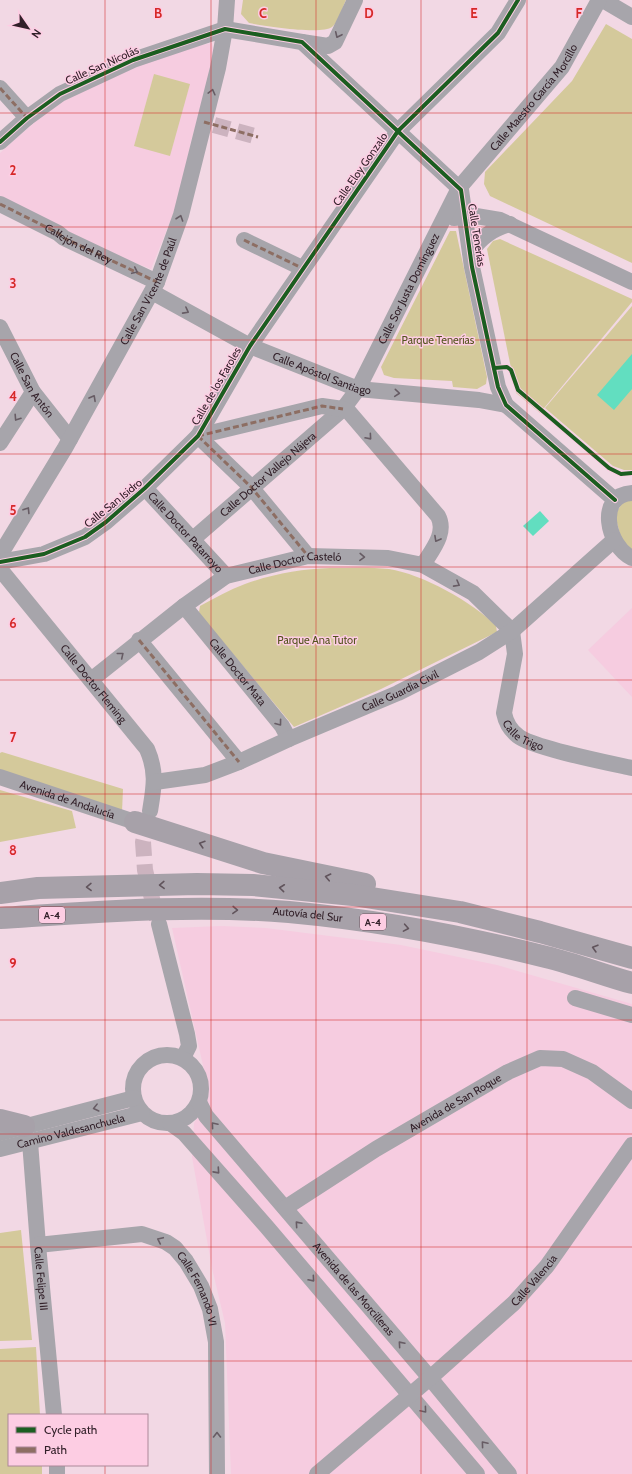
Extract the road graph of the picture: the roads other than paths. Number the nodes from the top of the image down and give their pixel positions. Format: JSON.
{"nodes":[{"id":1,"x":227,"y":0,"type":"edge"},
{"id":2,"x":355,"y":0,"type":"edge"},
{"id":3,"x":518,"y":0,"type":"edge"},
{"id":4,"x":599,"y":0,"type":"edge"},
{"id":5,"x":603,"y":0,"type":"edge"},
{"id":6,"x":632,"y":17,"type":"edge"},
{"id":7,"x":225,"y":29,"type":"junction"},
{"id":8,"x":302,"y":42,"type":"junction"},
{"id":9,"x":0,"y":88,"type":"edge"},
{"id":10,"x":27,"y":118,"type":"junction"},
{"id":11,"x":398,"y":131,"type":"junction"},
{"id":12,"x":0,"y":142,"type":"edge"},
{"id":13,"x":459,"y":188,"type":"junction"},
{"id":14,"x":0,"y":204,"type":"edge"},
{"id":15,"x":465,"y":216,"type":"junction"},
{"id":16,"x":443,"y":220,"type":"junction"},
{"id":17,"x":510,"y":224,"type":"junction"},
{"id":18,"x":244,"y":240,"type":"dead end"},
{"id":19,"x":470,"y":252,"type":"junction"},
{"id":20,"x":302,"y":268,"type":"junction"},
{"id":21,"x":632,"y":282,"type":"edge"},
{"id":22,"x":154,"y":287,"type":"junction"},
{"id":23,"x":0,"y":327,"type":"edge"},
{"id":24,"x":250,"y":346,"type":"junction"},
{"id":25,"x":496,"y":379,"type":"junction"},
{"id":26,"x":332,"y":380,"type":"junction"},
{"id":27,"x":358,"y":389,"type":"junction"},
{"id":28,"x":34,"y":392,"type":"junction"},
{"id":29,"x":479,"y":400,"type":"junction"},
{"id":30,"x":506,"y":404,"type":"junction"},
{"id":31,"x":343,"y":409,"type":"junction"},
{"id":32,"x":198,"y":436,"type":"junction"},
{"id":33,"x":70,"y":439,"type":"junction"},
{"id":34,"x":0,"y":443,"type":"edge"},
{"id":35,"x":251,"y":487,"type":"junction"},
{"id":36,"x":145,"y":488,"type":"junction"},
{"id":37,"x":632,"y":493,"type":"edge"},
{"id":38,"x":615,"y":500,"type":"junction"},
{"id":39,"x":193,"y":540,"type":"junction"},
{"id":40,"x":614,"y":540,"type":"junction"},
{"id":41,"x":0,"y":555,"type":"edge"},
{"id":42,"x":308,"y":556,"type":"junction"},
{"id":43,"x":632,"y":558,"type":"edge"},
{"id":44,"x":0,"y":562,"type":"edge"},
{"id":45,"x":423,"y":565,"type":"junction"},
{"id":46,"x":0,"y":569,"type":"edge"},
{"id":47,"x":226,"y":576,"type":"junction"},
{"id":48,"x":184,"y":606,"type":"junction"},
{"id":49,"x":512,"y":631,"type":"junction"},
{"id":50,"x":140,"y":640,"type":"junction"},
{"id":51,"x":91,"y":680,"type":"junction"},
{"id":52,"x":289,"y":739,"type":"junction"},
{"id":53,"x":239,"y":762,"type":"junction"},
{"id":54,"x":632,"y":768,"type":"edge"},
{"id":55,"x":0,"y":777,"type":"edge"},
{"id":56,"x":155,"y":782,"type":"junction"},
{"id":57,"x":143,"y":816,"type":"junction"},
{"id":58,"x":0,"y":893,"type":"edge"},
{"id":59,"x":105,"y":912,"type":"junction"},
{"id":60,"x":460,"y":912,"type":"junction"},
{"id":61,"x":0,"y":918,"type":"edge"},
{"id":62,"x":159,"y":924,"type":"tunnel mouth"},
{"id":63,"x":0,"y":931,"type":"edge"},
{"id":64,"x":546,"y":957,"type":"junction"},
{"id":65,"x":632,"y":958,"type":"edge"},
{"id":66,"x":632,"y":983,"type":"edge"},
{"id":67,"x":632,"y":995,"type":"edge"},
{"id":68,"x":575,"y":998,"type":"dead end"},
{"id":69,"x":632,"y":1015,"type":"edge"},
{"id":70,"x":183,"y":1058,"type":"junction"},
{"id":71,"x":134,"y":1098,"type":"junction"},
{"id":72,"x":632,"y":1101,"type":"edge"},
{"id":73,"x":199,"y":1102,"type":"junction"},
{"id":74,"x":142,"y":1114,"type":"junction"},
{"id":75,"x":0,"y":1120,"type":"edge"},
{"id":76,"x":170,"y":1123,"type":"junction"},
{"id":77,"x":0,"y":1133,"type":"edge"},
{"id":78,"x":27,"y":1134,"type":"junction"},
{"id":79,"x":632,"y":1145,"type":"edge"},
{"id":80,"x":0,"y":1149,"type":"edge"},
{"id":81,"x":285,"y":1208,"type":"junction"},
{"id":82,"x":38,"y":1245,"type":"junction"},
{"id":83,"x":430,"y":1378,"type":"junction"},
{"id":84,"x":410,"y":1394,"type":"junction"},
{"id":85,"x":54,"y":1414,"type":"edge"},
{"id":86,"x":217,"y":1474,"type":"edge"},
{"id":87,"x":317,"y":1474,"type":"edge"},
{"id":88,"x":477,"y":1474,"type":"edge"},
{"id":89,"x":509,"y":1474,"type":"edge"}],
"edges":[{"from":1,"to":7,"type":"street","name":"Calle San Vicente de Paúl"},
{"from":2,"to":8,"type":"street","one_way":true},
{"from":3,"to":11,"type":"street","name":"Calle Eloy Gonzalo"},
{"from":4,"to":13,"type":"street","name":"Calle Maestro García Morcillo"},
{"from":5,"to":6,"type":"street"},
{"from":7,"to":8,"type":"street"},
{"from":7,"to":10,"type":"street","name":"Calle San Nicolás"},
{"from":22,"to":7,"type":"street","name":"Calle San Vicente de Paúl","one_way":true},
{"from":8,"to":11,"type":"street"},
{"from":9,"to":10,"type":"street"},
{"from":10,"to":12,"type":"street","name":"Calle San Nicolás"},
{"from":11,"to":13,"type":"street"},
{"from":11,"to":20,"type":"street","name":"Calle Eloy Gonzalo"},
{"from":13,"to":15,"type":"street","name":"Calle Tenerías"},
{"from":13,"to":16,"type":"street","name":"Calle Sor Justa Domínguez"},
{"from":14,"to":22,"type":"street","name":"Callejón del Rey","one_way":true},
{"from":15,"to":16,"type":"street"},
{"from":15,"to":17,"type":"street"},
{"from":15,"to":19,"type":"street","name":"Calle Tenerías"},
{"from":16,"to":27,"type":"street","name":"Calle Sor Justa Domínguez"},
{"from":17,"to":19,"type":"street"},
{"from":17,"to":21,"type":"street"},
{"from":18,"to":20,"type":"street"},
{"from":19,"to":25,"type":"street","name":"Calle Tenerías"},
{"from":20,"to":24,"type":"street","name":"Calle Eloy Gonzalo"},
{"from":22,"to":24,"type":"street","name":"Calle Apóstol Santiago","one_way":true},
{"from":33,"to":22,"type":"street","name":"Calle San Vicente de Paúl","one_way":true},
{"from":23,"to":28,"type":"street","name":"Calle San Antón"},
{"from":24,"to":26,"type":"street","name":"Calle Apóstol Santiago"},
{"from":24,"to":32,"type":"street","name":"Calle de los Faroles"},
{"from":25,"to":29,"type":"street"},
{"from":25,"to":30,"type":"street","name":"Calle Tenerías"},
{"from":26,"to":27,"type":"street","name":"Calle Apóstol Santiago"},
{"from":26,"to":31,"type":"street"},
{"from":27,"to":29,"type":"street","name":"Calle Apóstol Santiago","one_way":true},
{"from":27,"to":31,"type":"street","name":"Calle Doctor Vallejo Nájera"},
{"from":28,"to":33,"type":"street","name":"Calle San Antón"},
{"from":28,"to":34,"type":"street","one_way":true},
{"from":29,"to":30,"type":"street","name":"Calle Apóstol Santiago"},
{"from":30,"to":38,"type":"street","name":"Calle Tenerías"},
{"from":31,"to":32,"type":"street"},
{"from":31,"to":35,"type":"street","name":"Calle Doctor Vallejo Nájera"},
{"from":31,"to":45,"type":"street","one_way":true},
{"from":32,"to":35,"type":"street"},
{"from":32,"to":36,"type":"street","name":"Calle San Isidro"},
{"from":41,"to":33,"type":"street","name":"Calle San Vicente de Paúl","one_way":true},
{"from":35,"to":39,"type":"street","name":"Calle Doctor Vallejo Nájera"},
{"from":35,"to":42,"type":"street"},
{"from":36,"to":39,"type":"street","name":"Calle Doctor Patarroyo"},
{"from":36,"to":44,"type":"street","name":"Calle San Isidro"},
{"from":37,"to":38,"type":"street"},
{"from":38,"to":40,"type":"street"},
{"from":39,"to":47,"type":"street","name":"Calle Doctor Patarroyo"},
{"from":40,"to":43,"type":"street"},
{"from":40,"to":49,"type":"street","name":"Calle Guardia Civil"},
{"from":42,"to":45,"type":"street","name":"Calle Doctor Casteló","one_way":true},
{"from":42,"to":47,"type":"street","name":"Calle Doctor Casteló"},
{"from":45,"to":49,"type":"street","name":"Calle Doctor Casteló","one_way":true},
{"from":46,"to":51,"type":"street","name":"Calle Doctor Fleming"},
{"from":47,"to":48,"type":"street","name":"Calle Doctor Casteló"},
{"from":48,"to":50,"type":"street","name":"Calle Doctor Casteló"},
{"from":48,"to":52,"type":"street","name":"Calle Doctor Mata","one_way":true},
{"from":49,"to":52,"type":"street","name":"Calle Guardia Civil"},
{"from":49,"to":54,"type":"street","name":"Calle Trigo"},
{"from":51,"to":50,"type":"street","name":"Calle Doctor Casteló","one_way":true},
{"from":50,"to":53,"type":"street"},
{"from":51,"to":56,"type":"street","name":"Calle Doctor Fleming"},
{"from":52,"to":53,"type":"street","name":"Calle Guardia Civil"},
{"from":53,"to":56,"type":"street","name":"Calle Guardia Civil"},
{"from":55,"to":57,"type":"street","name":"Avenida de Andalucía"},
{"from":56,"to":57,"type":"street","name":"Calle Doctor Fleming"},
{"from":60,"to":57,"type":"highway","one_way":true},
{"from":60,"to":58,"type":"highway","number":"A-4","one_way":true},
{"from":59,"to":61,"type":"highway","name":"Autovía del Sur","number":"A-4"},
{"from":59,"to":63,"type":"highway"},
{"from":59,"to":64,"type":"highway","name":"Autovía del Sur","number":"A-4","one_way":true},
{"from":65,"to":60,"type":"highway","number":"A-4","one_way":true},
{"from":62,"to":70,"type":"street"},
{"from":64,"to":66,"type":"highway","name":"Autovía del Sur","number":"A-4"},
{"from":64,"to":67,"type":"highway"},
{"from":68,"to":69,"type":"street"},
{"from":70,"to":71,"type":"street"},
{"from":70,"to":73,"type":"street"},
{"from":71,"to":74,"type":"street"},
{"from":71,"to":78,"type":"street","name":"Camino Valdesanchuela","one_way":true},
{"from":72,"to":81,"type":"street","name":"Avenida de San Roque"},
{"from":73,"to":76,"type":"street"},
{"from":81,"to":73,"type":"street","name":"Avenida de las Morcilleras","one_way":true},
{"from":74,"to":76,"type":"street"},
{"from":74,"to":78,"type":"street","name":"Camino Valdesanchuela"},
{"from":75,"to":78,"type":"highway"},
{"from":76,"to":84,"type":"street","one_way":true},
{"from":77,"to":78,"type":"street","name":"Camino Valdesanchuela"},
{"from":78,"to":80,"type":"street","name":"Camino Valdesanchuela"},
{"from":78,"to":82,"type":"street","name":"Calle Felipe III"},
{"from":79,"to":83,"type":"street","name":"Calle Valencia"},
{"from":83,"to":81,"type":"street","name":"Avenida de las Morcilleras","one_way":true},
{"from":82,"to":85,"type":"street","name":"Calle Felipe III"},
{"from":86,"to":82,"type":"street","name":"Calle Fernando VI","one_way":true},
{"from":83,"to":84,"type":"street","name":"Calle Valencia"},
{"from":89,"to":83,"type":"street","name":"Avenida de las Morcilleras","one_way":true},
{"from":84,"to":87,"type":"street","name":"Calle Valencia"},
{"from":84,"to":88,"type":"street","one_way":true}]}
